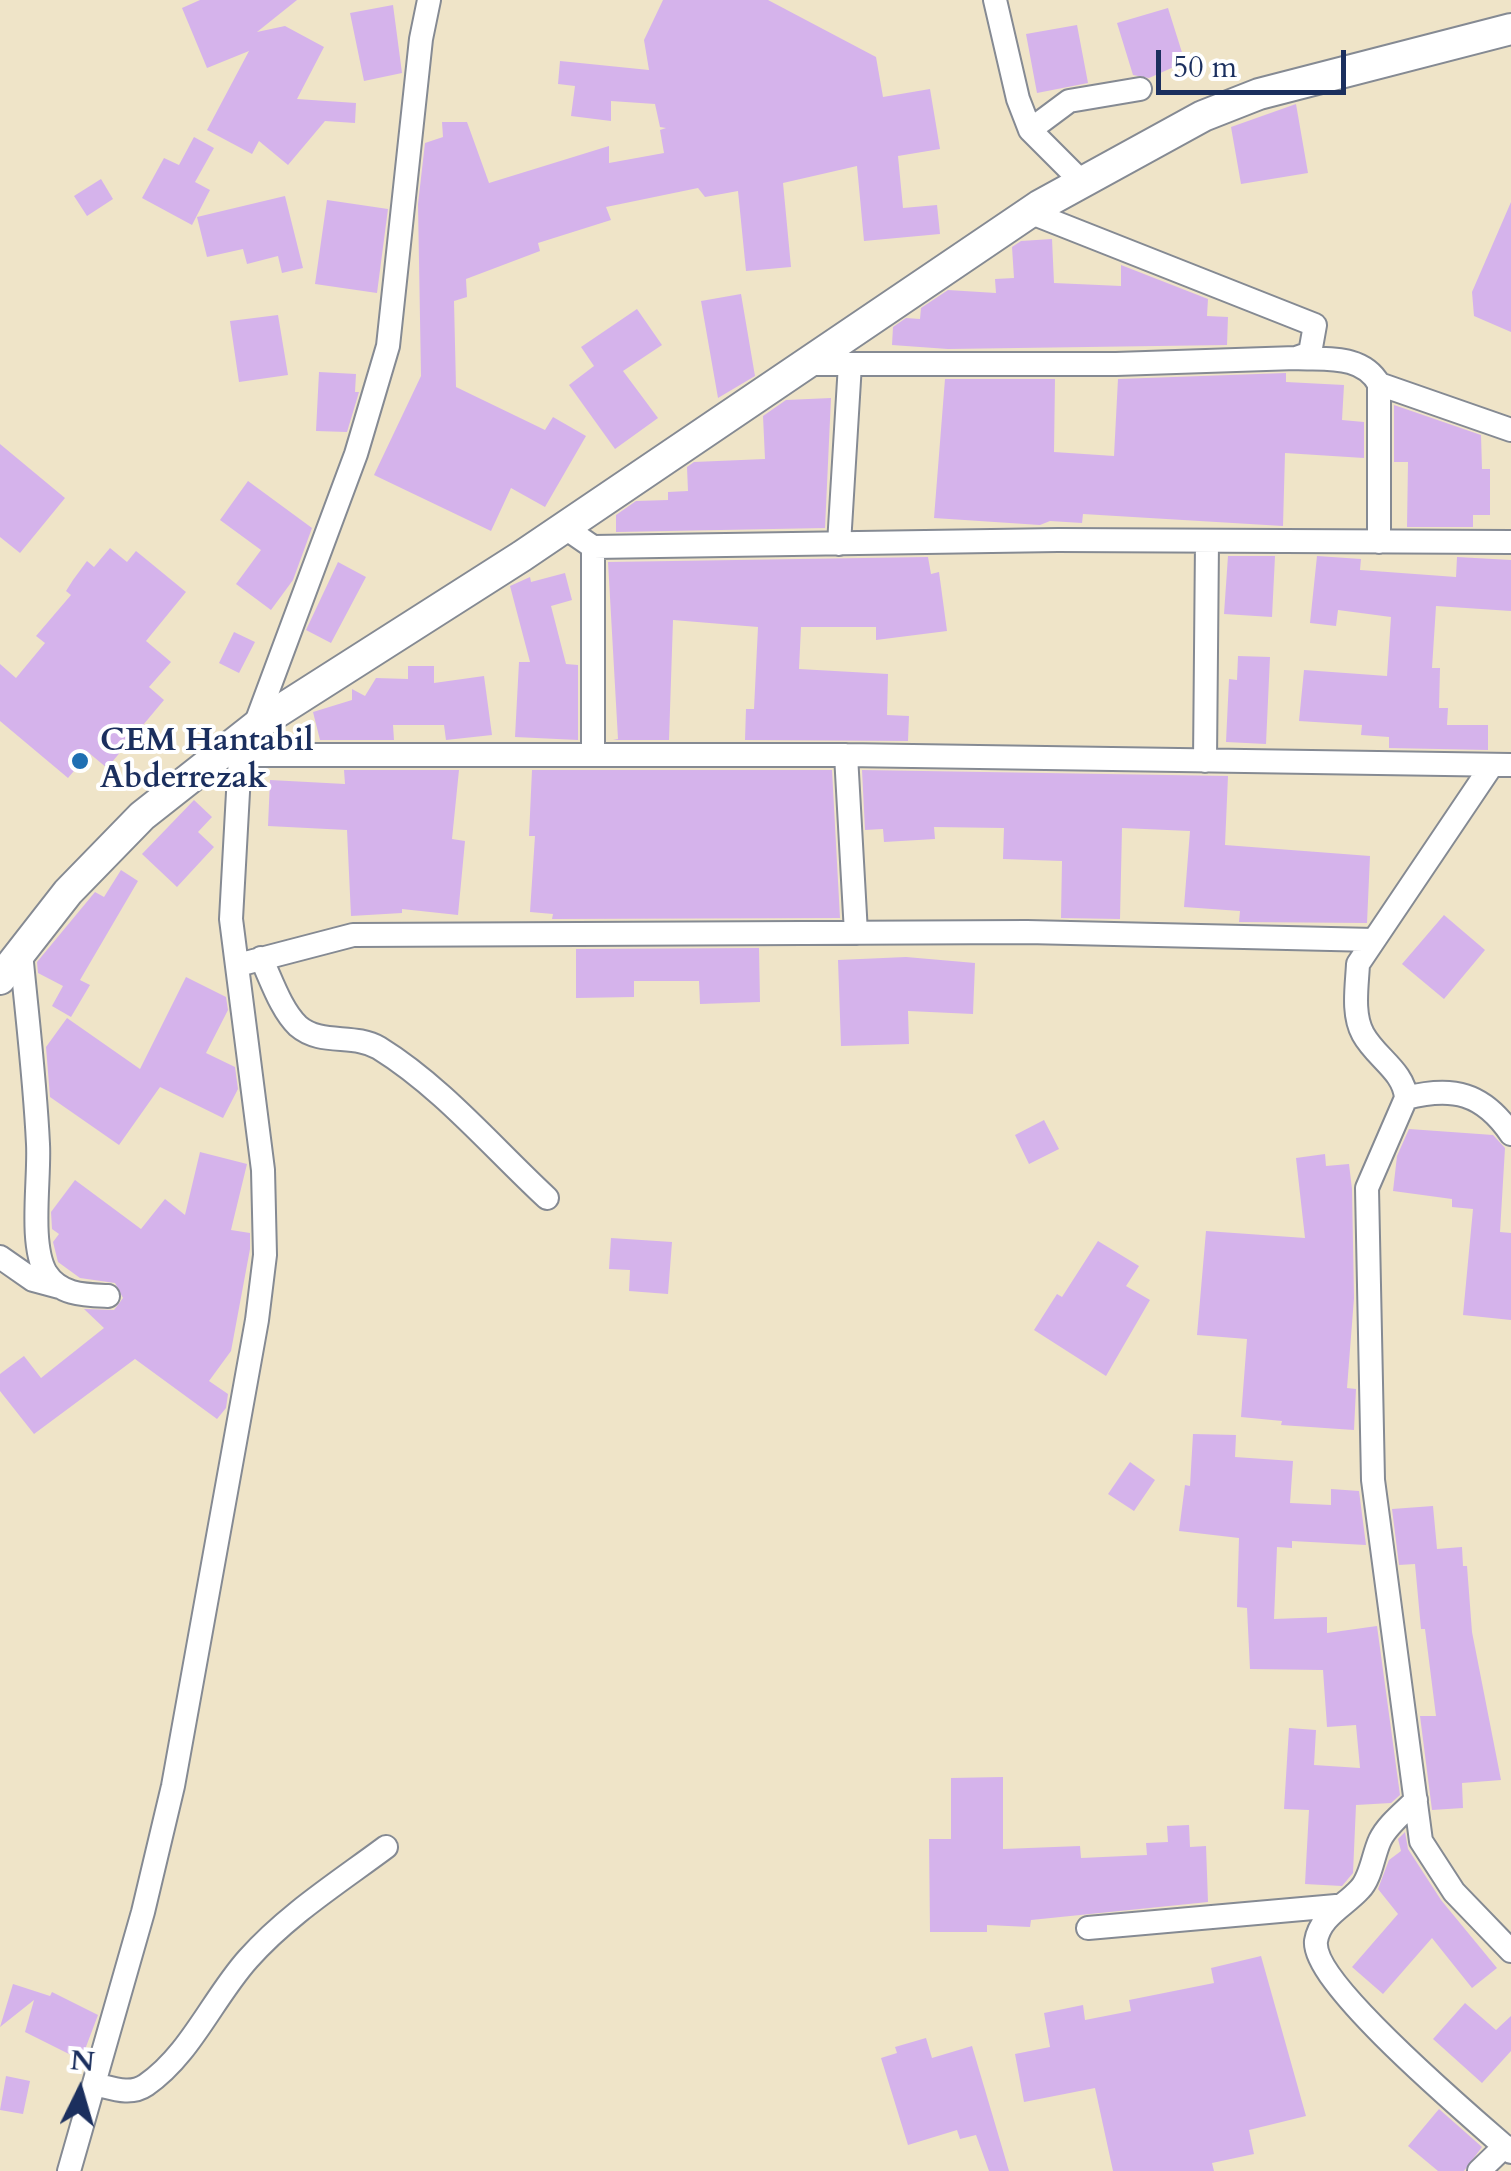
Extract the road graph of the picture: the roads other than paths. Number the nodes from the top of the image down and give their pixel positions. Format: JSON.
{"nodes":[{"id":1,"x":429,"y":0,"type":"edge"},
{"id":2,"x":996,"y":0,"type":"edge"},
{"id":3,"x":1511,"y":29,"type":"edge"},
{"id":4,"x":1140,"y":89,"type":"dead end"},
{"id":5,"x":1030,"y":130,"type":"junction"},
{"id":6,"x":1082,"y":182,"type":"junction"},
{"id":7,"x":1030,"y":212,"type":"junction"},
{"id":8,"x":1296,"y":358,"type":"junction"},
{"id":9,"x":802,"y":364,"type":"junction"},
{"id":10,"x":850,"y":364,"type":"junction"},
{"id":11,"x":1379,"y":384,"type":"junction"},
{"id":12,"x":1511,"y":430,"type":"edge"},
{"id":13,"x":564,"y":527,"type":"junction"},
{"id":14,"x":1207,"y":541,"type":"junction"},
{"id":15,"x":1379,"y":542,"type":"junction"},
{"id":16,"x":1511,"y":542,"type":"edge"},
{"id":17,"x":839,"y":544,"type":"junction"},
{"id":18,"x":592,"y":547,"type":"junction"},
{"id":19,"x":245,"y":741,"type":"junction"},
{"id":20,"x":592,"y":755,"type":"junction"},
{"id":21,"x":846,"y":755,"type":"junction"},
{"id":22,"x":1204,"y":760,"type":"junction"},
{"id":23,"x":1501,"y":765,"type":"edge"},
{"id":24,"x":856,"y":933,"type":"junction"},
{"id":25,"x":1374,"y":940,"type":"junction"},
{"id":26,"x":21,"y":952,"type":"junction"},
{"id":27,"x":261,"y":958,"type":"junction"},
{"id":28,"x":238,"y":966,"type":"junction"},
{"id":29,"x":0,"y":979,"type":"edge"},
{"id":30,"x":1406,"y":1098,"type":"junction"},
{"id":31,"x":1511,"y":1134,"type":"edge"},
{"id":32,"x":546,"y":1198,"type":"dead end"},
{"id":33,"x":0,"y":1258,"type":"edge"},
{"id":34,"x":62,"y":1288,"type":"junction"},
{"id":35,"x":108,"y":1296,"type":"dead end"},
{"id":36,"x":1416,"y":1800,"type":"junction"},
{"id":37,"x":386,"y":1847,"type":"dead end"},
{"id":38,"x":1336,"y":1906,"type":"junction"},
{"id":39,"x":1088,"y":1928,"type":"dead end"},
{"id":40,"x":1511,"y":1952,"type":"edge"},
{"id":41,"x":94,"y":2084,"type":"junction"},
{"id":42,"x":1508,"y":2149,"type":"edge"},
{"id":43,"x":68,"y":2171,"type":"edge"},
{"id":44,"x":1479,"y":2171,"type":"edge"}],
"edges":[{"from":1,"to":19,"type":"street"},
{"from":2,"to":5,"type":"street"},
{"from":3,"to":6,"type":"street"},
{"from":4,"to":5,"type":"street"},
{"from":5,"to":6,"type":"street"},
{"from":6,"to":7,"type":"street"},
{"from":7,"to":8,"type":"street"},
{"from":7,"to":9,"type":"street"},
{"from":8,"to":10,"type":"street"},
{"from":8,"to":11,"type":"street"},
{"from":9,"to":10,"type":"street"},
{"from":9,"to":13,"type":"street"},
{"from":10,"to":17,"type":"street"},
{"from":11,"to":12,"type":"street"},
{"from":11,"to":15,"type":"street"},
{"from":13,"to":18,"type":"street"},
{"from":13,"to":19,"type":"street"},
{"from":14,"to":15,"type":"street"},
{"from":14,"to":17,"type":"street"},
{"from":14,"to":22,"type":"street"},
{"from":15,"to":16,"type":"street"},
{"from":17,"to":18,"type":"street"},
{"from":18,"to":20,"type":"street"},
{"from":19,"to":20,"type":"street"},
{"from":19,"to":26,"type":"street"},
{"from":19,"to":28,"type":"street"},
{"from":20,"to":21,"type":"street"},
{"from":21,"to":22,"type":"street"},
{"from":21,"to":24,"type":"street"},
{"from":22,"to":23,"type":"street"},
{"from":23,"to":25,"type":"street"},
{"from":24,"to":25,"type":"street"},
{"from":24,"to":27,"type":"street"},
{"from":25,"to":30,"type":"street"},
{"from":26,"to":29,"type":"street"},
{"from":26,"to":34,"type":"street"},
{"from":27,"to":28,"type":"street"},
{"from":27,"to":32,"type":"street"},
{"from":28,"to":41,"type":"street"},
{"from":30,"to":31,"type":"street"},
{"from":30,"to":36,"type":"street"},
{"from":33,"to":34,"type":"street"},
{"from":34,"to":35,"type":"street"},
{"from":36,"to":38,"type":"street"},
{"from":36,"to":40,"type":"street"},
{"from":37,"to":41,"type":"street"},
{"from":38,"to":39,"type":"street"},
{"from":38,"to":42,"type":"street"},
{"from":41,"to":43,"type":"street"},
{"from":42,"to":44,"type":"street"}]}
